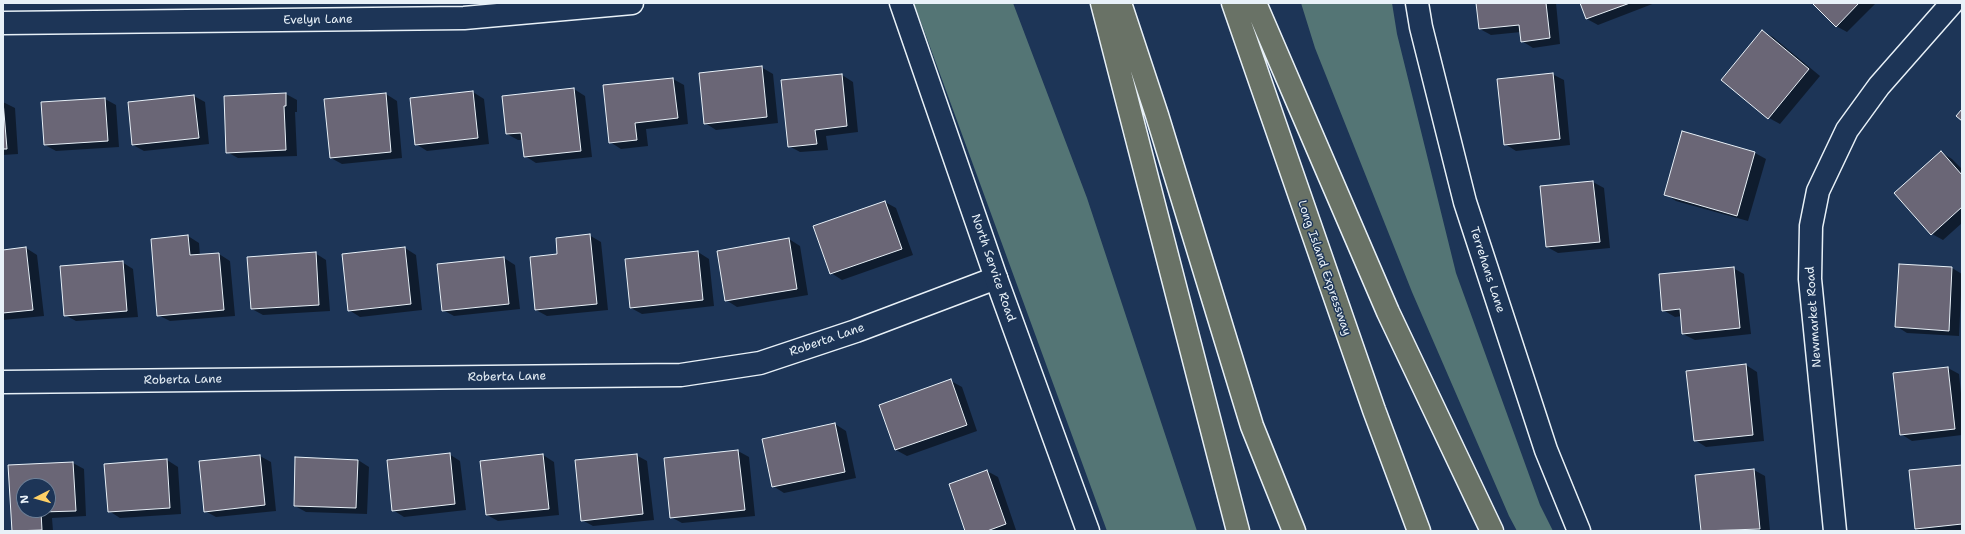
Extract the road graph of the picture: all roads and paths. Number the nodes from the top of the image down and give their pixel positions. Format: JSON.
{"nodes":[{"id":1,"x":632,"y":3,"type":"edge"},
{"id":2,"x":901,"y":3,"type":"edge"},
{"id":3,"x":1102,"y":3,"type":"edge"},
{"id":4,"x":1120,"y":3,"type":"edge"},
{"id":5,"x":1233,"y":3,"type":"edge"},
{"id":6,"x":1255,"y":3,"type":"edge"},
{"id":7,"x":1417,"y":3,"type":"edge"},
{"id":8,"x":1952,"y":3,"type":"edge"},
{"id":9,"x":3,"y":23,"type":"edge"},
{"id":10,"x":996,"y":278,"type":"junction"},
{"id":11,"x":3,"y":382,"type":"edge"},
{"id":12,"x":1088,"y":531,"type":"edge"},
{"id":13,"x":1238,"y":531,"type":"edge"},
{"id":14,"x":1294,"y":531,"type":"edge"},
{"id":15,"x":1419,"y":531,"type":"edge"},
{"id":16,"x":1492,"y":531,"type":"edge"},
{"id":17,"x":1579,"y":531,"type":"edge"},
{"id":18,"x":1835,"y":531,"type":"edge"}],
"edges":[{"from":1,"to":9,"type":"street","name":"Evelyn Lane"},
{"from":2,"to":10,"type":"street","name":"North Service Road"},
{"from":3,"to":13,"type":"highway"},
{"from":4,"to":14,"type":"highway"},
{"from":5,"to":15,"type":"highway","name":"Long Island Expressway"},
{"from":6,"to":16,"type":"highway"},
{"from":7,"to":17,"type":"street","name":"Terrehans Lane"},
{"from":8,"to":18,"type":"street","name":"Newmarket Road"},
{"from":10,"to":11,"type":"street","name":"Roberta Lane"},
{"from":10,"to":12,"type":"street","name":"North Service Road"}]}
